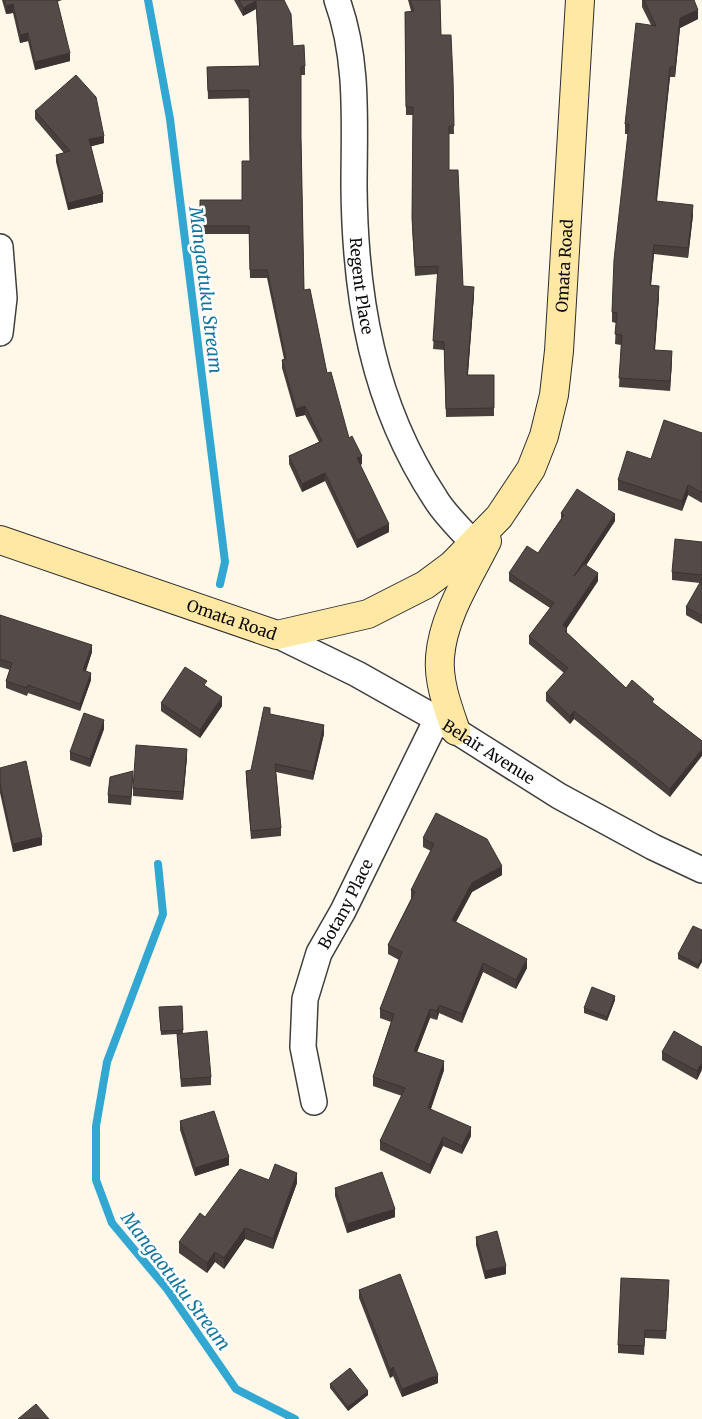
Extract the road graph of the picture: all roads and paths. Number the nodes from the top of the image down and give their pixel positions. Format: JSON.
{"nodes":[{"id":1,"x":338,"y":0,"type":"edge"},
{"id":2,"x":580,"y":0,"type":"edge"},
{"id":3,"x":0,"y":247,"type":"edge"},
{"id":4,"x":0,"y":333,"type":"edge"},
{"id":5,"x":499,"y":517,"type":"junction"},
{"id":6,"x":0,"y":540,"type":"edge"},
{"id":7,"x":474,"y":544,"type":"junction"},
{"id":8,"x":277,"y":635,"type":"junction"},
{"id":9,"x":447,"y":725,"type":"junction"},
{"id":10,"x":702,"y":870,"type":"edge"},
{"id":11,"x":314,"y":1102,"type":"dead end"}],
"edges":[{"from":1,"to":7,"type":"street","name":"Regent Place"},
{"from":2,"to":5,"type":"main road","name":"Omata Road"},
{"from":3,"to":4,"type":"street"},
{"from":5,"to":7,"type":"main road","name":"Omata Road"},
{"from":5,"to":9,"type":"main road","name":"Omata Road"},
{"from":6,"to":8,"type":"main road","name":"Omata Road"},
{"from":7,"to":8,"type":"main road","name":"Omata Road"},
{"from":8,"to":9,"type":"street","name":"Belair Avenue"},
{"from":9,"to":10,"type":"street","name":"Belair Avenue"},
{"from":9,"to":11,"type":"street","name":"Botany Place"}]}
